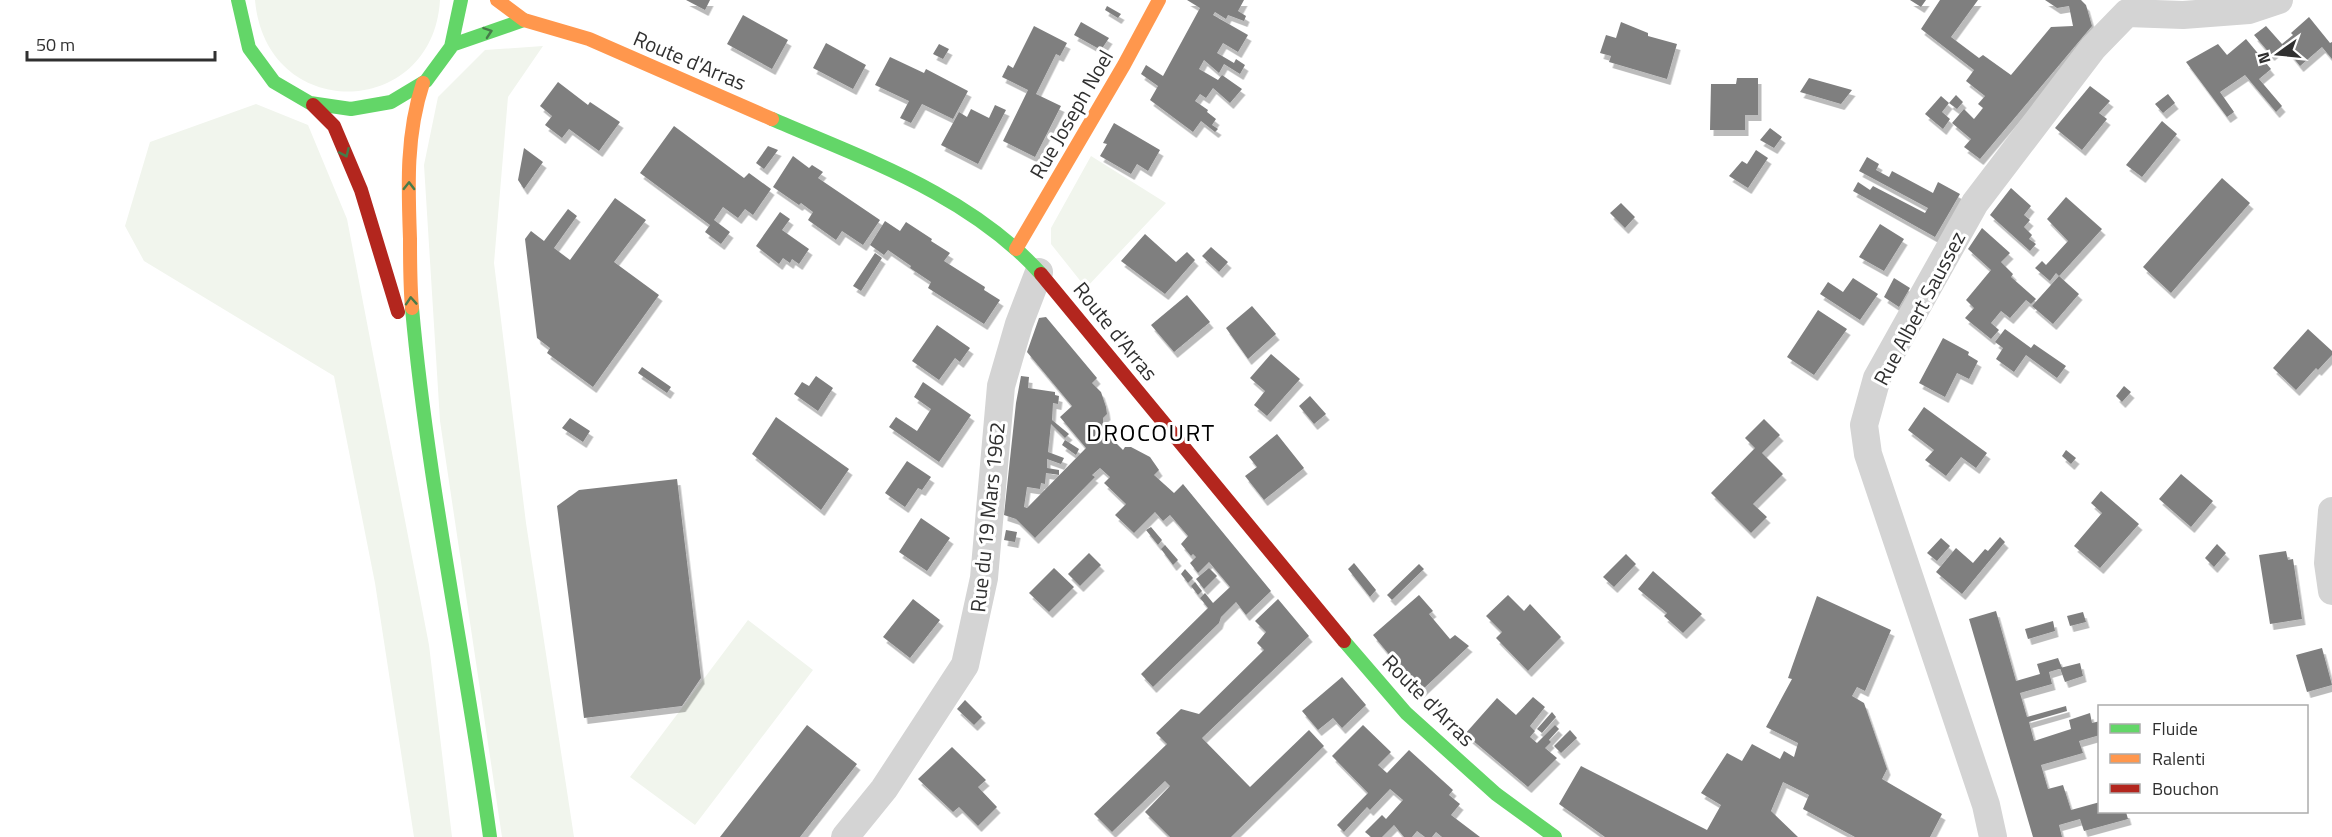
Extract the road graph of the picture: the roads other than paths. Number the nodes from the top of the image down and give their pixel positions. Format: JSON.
{"nodes":[{"id":1,"x":238,"y":0,"type":"edge"},
{"id":2,"x":461,"y":0,"type":"edge"},
{"id":3,"x":497,"y":0,"type":"edge"},
{"id":4,"x":1160,"y":0,"type":"edge"},
{"id":5,"x":2279,"y":0,"type":"edge"},
{"id":6,"x":2119,"y":7,"type":"edge"},
{"id":7,"x":524,"y":20,"type":"junction"},
{"id":8,"x":452,"y":45,"type":"junction"},
{"id":9,"x":423,"y":83,"type":"junction"},
{"id":10,"x":314,"y":105,"type":"junction"},
{"id":11,"x":1016,"y":249,"type":"junction"},
{"id":12,"x":1039,"y":272,"type":"junction"},
{"id":13,"x":420,"y":401,"type":"junction"},
{"id":14,"x":2332,"y":511,"type":"edge"},
{"id":15,"x":2332,"y":591,"type":"edge"},
{"id":16,"x":490,"y":837,"type":"edge"},
{"id":17,"x":845,"y":837,"type":"edge"},
{"id":18,"x":1555,"y":837,"type":"edge"},
{"id":19,"x":1994,"y":837,"type":"edge"}],
"edges":[{"from":1,"to":10,"type":"main road"},
{"from":2,"to":8,"type":"main road"},
{"from":3,"to":7,"type":"main road","name":"Route d'Arras"},
{"from":4,"to":11,"type":"main road","name":"Rue Joseph Noel"},
{"from":5,"to":6,"type":"street"},
{"from":6,"to":19,"type":"street","name":"Rue Albert Saussez"},
{"from":8,"to":7,"type":"main road","one_way":true},
{"from":7,"to":11,"type":"main road","name":"Route d'Arras"},
{"from":8,"to":9,"type":"main road"},
{"from":9,"to":10,"type":"main road"},
{"from":13,"to":9,"type":"main road","one_way":true},
{"from":10,"to":13,"type":"main road","one_way":true},
{"from":11,"to":12,"type":"main road","name":"Route d'Arras"},
{"from":12,"to":17,"type":"street","name":"Rue du 19 Mars 1962"},
{"from":12,"to":18,"type":"main road","name":"Route d'Arras"},
{"from":13,"to":16,"type":"main road"},
{"from":14,"to":15,"type":"street"}]}
